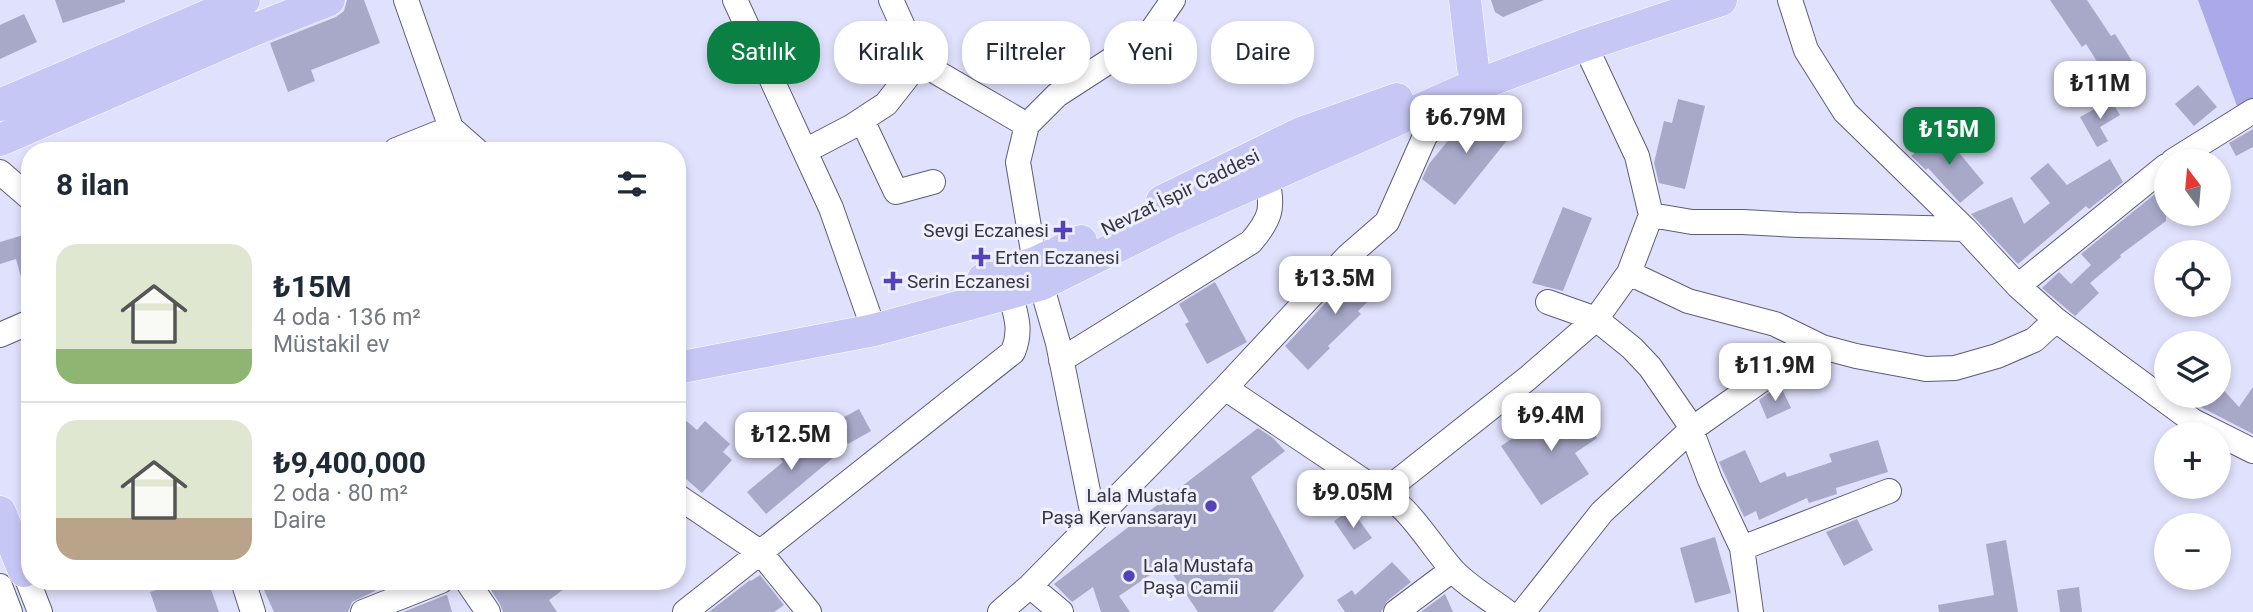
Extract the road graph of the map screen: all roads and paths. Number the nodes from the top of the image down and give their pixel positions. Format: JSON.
{"nodes":[{"id":1,"x":329,"y":0,"type":"edge"},
{"id":2,"x":407,"y":0,"type":"edge"},
{"id":3,"x":735,"y":0,"type":"edge"},
{"id":4,"x":891,"y":0,"type":"edge"},
{"id":5,"x":1173,"y":0,"type":"edge"},
{"id":6,"x":1664,"y":0,"type":"edge"},
{"id":7,"x":1721,"y":0,"type":"edge"},
{"id":8,"x":1790,"y":0,"type":"edge"},
{"id":9,"x":1464,"y":1,"type":"edge"},
{"id":10,"x":249,"y":9,"type":"edge"},
{"id":11,"x":900,"y":21,"type":"edge"},
{"id":12,"x":1585,"y":45,"type":"junction"},
{"id":13,"x":948,"y":79,"type":"edge"},
{"id":14,"x":1469,"y":79,"type":"junction"},
{"id":15,"x":902,"y":84,"type":"edge"},
{"id":16,"x":2253,"y":101,"type":"edge"},
{"id":17,"x":0,"y":104,"type":"edge"},
{"id":18,"x":862,"y":120,"type":"junction"},
{"id":19,"x":1027,"y":125,"type":"junction"},
{"id":20,"x":451,"y":128,"type":"junction"},
{"id":21,"x":0,"y":140,"type":"edge"},
{"id":22,"x":416,"y":142,"type":"edge"},
{"id":23,"x":467,"y":142,"type":"edge"},
{"id":24,"x":2189,"y":149,"type":"edge"},
{"id":25,"x":805,"y":151,"type":"junction"},
{"id":26,"x":0,"y":172,"type":"edge"},
{"id":27,"x":2154,"y":176,"type":"edge"},
{"id":28,"x":1267,"y":177,"type":"junction"},
{"id":29,"x":933,"y":182,"type":"dead end"},
{"id":30,"x":21,"y":190,"type":"edge"},
{"id":31,"x":1651,"y":215,"type":"junction"},
{"id":32,"x":1965,"y":229,"type":"junction"},
{"id":33,"x":1629,"y":273,"type":"junction"},
{"id":34,"x":1039,"y":274,"type":"junction"},
{"id":35,"x":2018,"y":286,"type":"junction"},
{"id":36,"x":1010,"y":293,"type":"junction"},
{"id":37,"x":1548,"y":302,"type":"dead end"},
{"id":38,"x":1596,"y":319,"type":"junction"},
{"id":39,"x":871,"y":320,"type":"junction"},
{"id":40,"x":2056,"y":320,"type":"junction"},
{"id":41,"x":21,"y":326,"type":"edge"},
{"id":42,"x":0,"y":335,"type":"edge"},
{"id":43,"x":1017,"y":343,"type":"junction"},
{"id":44,"x":1814,"y":343,"type":"junction"},
{"id":45,"x":686,"y":345,"type":"edge"},
{"id":46,"x":1059,"y":351,"type":"junction"},
{"id":47,"x":686,"y":366,"type":"edge"},
{"id":48,"x":1225,"y":388,"type":"junction"},
{"id":49,"x":1692,"y":429,"type":"junction"},
{"id":50,"x":2253,"y":451,"type":"edge"},
{"id":51,"x":1889,"y":491,"type":"dead end"},
{"id":52,"x":1384,"y":492,"type":"junction"},
{"id":53,"x":686,"y":502,"type":"edge"},
{"id":54,"x":0,"y":512,"type":"edge"},
{"id":55,"x":1094,"y":521,"type":"junction"},
{"id":56,"x":1742,"y":548,"type":"junction"},
{"id":57,"x":760,"y":552,"type":"junction"},
{"id":58,"x":14,"y":564,"type":"edge"},
{"id":59,"x":1452,"y":570,"type":"junction"},
{"id":60,"x":1030,"y":586,"type":"junction"},
{"id":61,"x":28,"y":590,"type":"edge"},
{"id":62,"x":246,"y":590,"type":"edge"},
{"id":63,"x":418,"y":590,"type":"edge"},
{"id":64,"x":473,"y":590,"type":"edge"},
{"id":65,"x":10,"y":612,"type":"edge"},
{"id":66,"x":40,"y":612,"type":"edge"},
{"id":67,"x":253,"y":612,"type":"edge"},
{"id":68,"x":363,"y":612,"type":"edge"},
{"id":69,"x":488,"y":612,"type":"edge"},
{"id":70,"x":685,"y":612,"type":"edge"},
{"id":71,"x":809,"y":612,"type":"edge"},
{"id":72,"x":1000,"y":612,"type":"edge"},
{"id":73,"x":1061,"y":612,"type":"edge"},
{"id":74,"x":1396,"y":612,"type":"edge"},
{"id":75,"x":1507,"y":612,"type":"edge"},
{"id":76,"x":1523,"y":612,"type":"edge"},
{"id":77,"x":1751,"y":612,"type":"edge"}],
"edges":[{"from":1,"to":10,"type":"main road"},
{"from":2,"to":20,"type":"street"},
{"from":3,"to":25,"type":"street"},
{"from":4,"to":11,"type":"street"},
{"from":5,"to":19,"type":"street"},
{"from":6,"to":14,"type":"main road"},
{"from":7,"to":12,"type":"main road"},
{"from":8,"to":32,"type":"street"},
{"from":9,"to":14,"type":"main road"},
{"from":10,"to":17,"type":"main road"},
{"from":10,"to":21,"type":"main road"},
{"from":12,"to":14,"type":"main road"},
{"from":12,"to":31,"type":"street"},
{"from":13,"to":19,"type":"street"},
{"from":14,"to":28,"type":"main road","name":"Nevzat İspir Caddesi"},
{"from":14,"to":34,"type":"main road","name":"Nevzat İspir Caddesi"},
{"from":14,"to":48,"type":"street"},
{"from":15,"to":18,"type":"street"},
{"from":16,"to":24,"type":"street"},
{"from":18,"to":25,"type":"street"},
{"from":18,"to":29,"type":"street"},
{"from":19,"to":34,"type":"street"},
{"from":20,"to":22,"type":"street"},
{"from":20,"to":23,"type":"street"},
{"from":25,"to":39,"type":"street"},
{"from":26,"to":30,"type":"street"},
{"from":27,"to":35,"type":"street"},
{"from":28,"to":34,"type":"main road","name":"Nevzat İspir Caddesi"},
{"from":28,"to":46,"type":"street"},
{"from":31,"to":32,"type":"street"},
{"from":31,"to":33,"type":"street"},
{"from":32,"to":35,"type":"street"},
{"from":33,"to":38,"type":"street"},
{"from":33,"to":44,"type":"street"},
{"from":34,"to":36,"type":"main road","name":"Nevzat İspir Caddesi"},
{"from":34,"to":39,"type":"main road","name":"Nevzat İspir Caddesi"},
{"from":34,"to":46,"type":"street"},
{"from":35,"to":40,"type":"street"},
{"from":36,"to":39,"type":"main road","name":"Nevzat İspir Caddesi"},
{"from":36,"to":43,"type":"street"},
{"from":37,"to":38,"type":"street"},
{"from":38,"to":49,"type":"street"},
{"from":38,"to":52,"type":"street"},
{"from":39,"to":45,"type":"main road","name":"Nevzat İspir Caddesi"},
{"from":39,"to":47,"type":"main road","name":"Nevzat İspir Caddesi"},
{"from":40,"to":44,"type":"street"},
{"from":40,"to":50,"type":"street"},
{"from":41,"to":42,"type":"street"},
{"from":43,"to":46,"type":"street"},
{"from":43,"to":57,"type":"street"},
{"from":44,"to":49,"type":"street"},
{"from":46,"to":55,"type":"street"},
{"from":48,"to":52,"type":"street"},
{"from":48,"to":55,"type":"street"},
{"from":49,"to":56,"type":"street"},
{"from":49,"to":76,"type":"street"},
{"from":51,"to":56,"type":"street"},
{"from":52,"to":59,"type":"street"},
{"from":53,"to":57,"type":"street"},
{"from":54,"to":58,"type":"main road"},
{"from":55,"to":60,"type":"street"},
{"from":56,"to":77,"type":"street"},
{"from":57,"to":70,"type":"street"},
{"from":57,"to":71,"type":"street"},
{"from":58,"to":65,"type":"street"},
{"from":59,"to":74,"type":"street"},
{"from":59,"to":75,"type":"street"},
{"from":60,"to":72,"type":"street"},
{"from":60,"to":73,"type":"street"},
{"from":61,"to":66,"type":"street"},
{"from":62,"to":67,"type":"street"},
{"from":63,"to":68,"type":"street"},
{"from":64,"to":69,"type":"street"}]}
